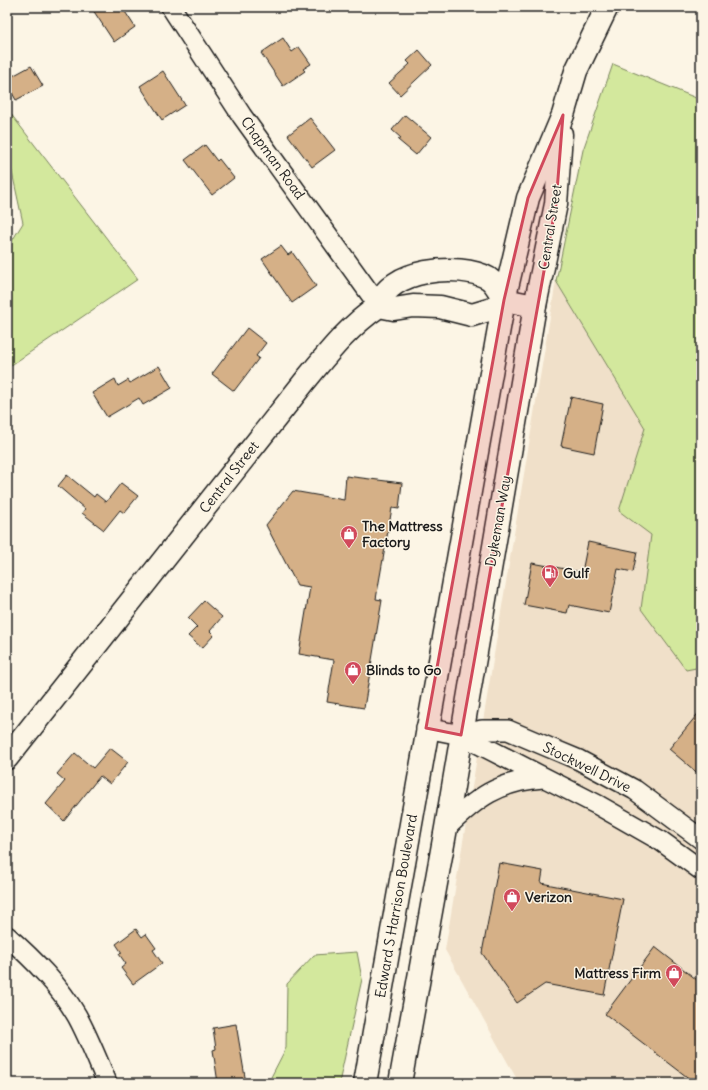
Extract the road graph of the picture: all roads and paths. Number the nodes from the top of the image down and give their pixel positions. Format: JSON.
{"nodes":[{"id":1,"x":171,"y":7,"type":"edge"},
{"id":2,"x":607,"y":7,"type":"edge"},
{"id":3,"x":562,"y":115,"type":"junction"},
{"id":4,"x":504,"y":300,"type":"junction"},
{"id":5,"x":378,"y":306,"type":"junction"},
{"id":6,"x":536,"y":306,"type":"junction"},
{"id":7,"x":426,"y":728,"type":"junction"},
{"id":8,"x":461,"y":735,"type":"junction"},
{"id":9,"x":7,"y":758,"type":"edge"},
{"id":10,"x":543,"y":778,"type":"junction"},
{"id":11,"x":446,"y":828,"type":"junction"},
{"id":12,"x":701,"y":838,"type":"edge"},
{"id":13,"x":701,"y":870,"type":"edge"},
{"id":14,"x":7,"y":936,"type":"edge"},
{"id":15,"x":106,"y":1080,"type":"dead end"},
{"id":16,"x":365,"y":1083,"type":"edge"},
{"id":17,"x":400,"y":1083,"type":"edge"}],
"edges":[{"from":1,"to":5,"type":"street","name":"Chapman Road"},
{"from":2,"to":3,"type":"main road","name":"Central Street"},
{"from":3,"to":4,"type":"main road","name":"Central Street"},
{"from":3,"to":6,"type":"main road","name":"Central Street"},
{"from":4,"to":5,"type":"main road"},
{"from":4,"to":5,"type":"main road"},
{"from":4,"to":6,"type":"main road"},
{"from":4,"to":7,"type":"main road"},
{"from":5,"to":9,"type":"main road","name":"Central Street"},
{"from":6,"to":8,"type":"main road","name":"Dykeman Way"},
{"from":7,"to":8,"type":"street","name":"Stockwell Drive"},
{"from":7,"to":16,"type":"main road","name":"Edward S Harrison Boulevard"},
{"from":8,"to":10,"type":"street","name":"Stockwell Drive"},
{"from":8,"to":11,"type":"main road"},
{"from":8,"to":12,"type":"street","name":"Stockwell Drive"},
{"from":10,"to":11,"type":"street"},
{"from":10,"to":13,"type":"street","name":"Stockwell Drive"},
{"from":11,"to":17,"type":"main road"},
{"from":14,"to":15,"type":"street"}]}
